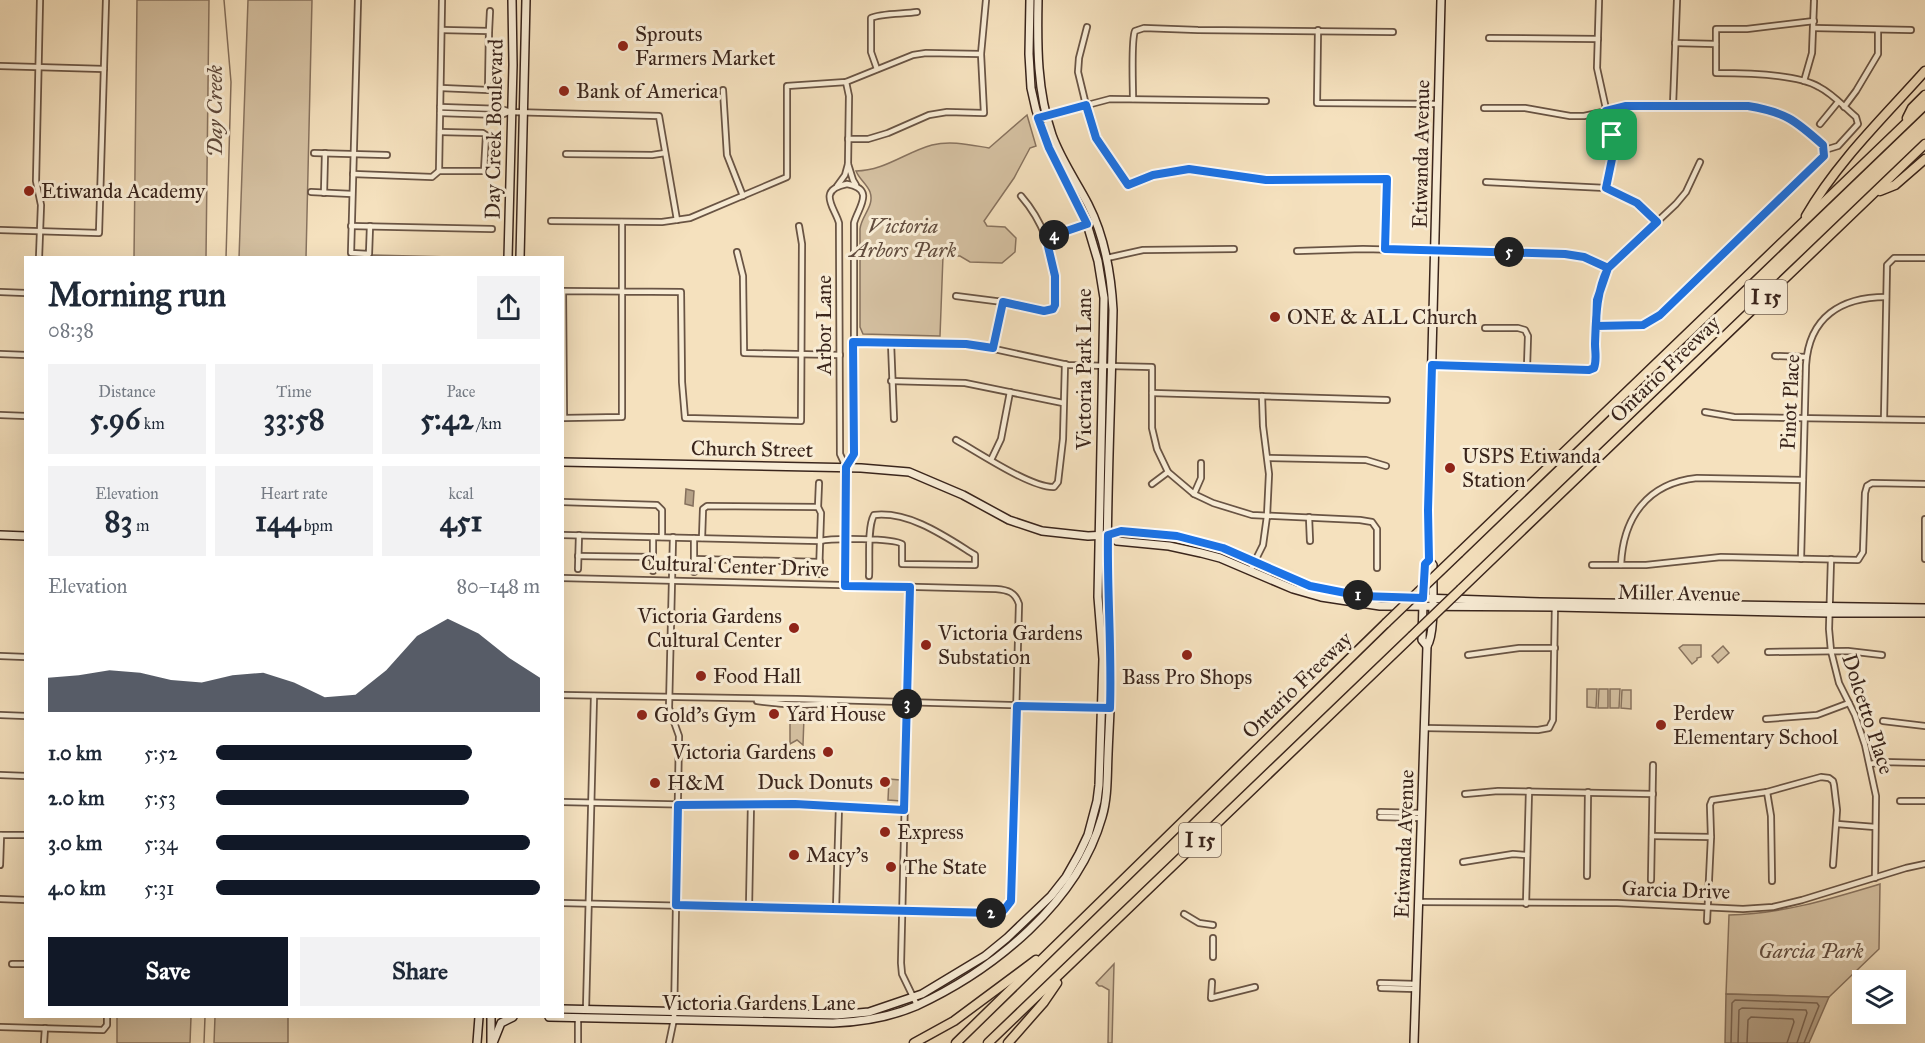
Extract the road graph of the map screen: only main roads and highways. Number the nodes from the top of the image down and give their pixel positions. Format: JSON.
{"nodes":[{"id":1,"x":513,"y":0,"type":"edge"},
{"id":2,"x":526,"y":0,"type":"edge"},
{"id":3,"x":1030,"y":0,"type":"edge"},
{"id":4,"x":1038,"y":0,"type":"edge"},
{"id":5,"x":1441,"y":0,"type":"edge"},
{"id":6,"x":1925,"y":71,"type":"edge"},
{"id":7,"x":1925,"y":95,"type":"edge"},
{"id":8,"x":1925,"y":105,"type":"edge"},
{"id":9,"x":1905,"y":124,"type":"junction"},
{"id":10,"x":1925,"y":144,"type":"edge"},
{"id":11,"x":1925,"y":159,"type":"edge"},
{"id":12,"x":1874,"y":194,"type":"junction"},
{"id":13,"x":1800,"y":227,"type":"junction"},
{"id":14,"x":508,"y":256,"type":"edge"},
{"id":15,"x":520,"y":256,"type":"edge"},
{"id":16,"x":564,"y":462,"type":"edge"},
{"id":17,"x":1108,"y":535,"type":"junction"},
{"id":18,"x":0,"y":536,"type":"edge"},
{"id":19,"x":24,"y":536,"type":"edge"},
{"id":20,"x":1099,"y":536,"type":"junction"},
{"id":21,"x":1429,"y":560,"type":"junction"},
{"id":22,"x":1423,"y":598,"type":"junction"},
{"id":23,"x":1432,"y":598,"type":"junction"},
{"id":24,"x":1556,"y":604,"type":"junction"},
{"id":25,"x":1423,"y":606,"type":"junction"},
{"id":26,"x":1432,"y":607,"type":"junction"},
{"id":27,"x":1925,"y":608,"type":"edge"},
{"id":28,"x":1829,"y":610,"type":"junction"},
{"id":29,"x":1925,"y":613,"type":"edge"},
{"id":30,"x":1427,"y":646,"type":"junction"},
{"id":31,"x":1092,"y":820,"type":"junction"},
{"id":32,"x":1082,"y":865,"type":"junction"},
{"id":33,"x":1060,"y":942,"type":"junction"},
{"id":34,"x":1069,"y":967,"type":"junction"},
{"id":35,"x":564,"y":1009,"type":"edge"},
{"id":36,"x":674,"y":1015,"type":"junction"},
{"id":37,"x":564,"y":1017,"type":"edge"},
{"id":38,"x":478,"y":1018,"type":"edge"},
{"id":39,"x":491,"y":1018,"type":"edge"},
{"id":40,"x":511,"y":1018,"type":"edge"},
{"id":41,"x":477,"y":1043,"type":"edge"},
{"id":42,"x":492,"y":1043,"type":"edge"},
{"id":43,"x":914,"y":1043,"type":"edge"},
{"id":44,"x":956,"y":1043,"type":"edge"},
{"id":45,"x":988,"y":1043,"type":"edge"},
{"id":46,"x":1008,"y":1043,"type":"edge"},
{"id":47,"x":1414,"y":1043,"type":"edge"}],
"edges":[{"from":1,"to":14,"type":"main road","name":"Day Creek Boulevard"},
{"from":2,"to":15,"type":"main road","name":"Day Creek Boulevard"},
{"from":3,"to":20,"type":"main road","name":"Victoria Park Lane"},
{"from":4,"to":17,"type":"main road","name":"Victoria Park Lane"},
{"from":5,"to":21,"type":"main road","name":"Etiwanda Avenue"},
{"from":6,"to":13,"type":"highway"},
{"from":7,"to":9,"type":"highway"},
{"from":8,"to":9,"type":"highway","name":"Ontario Freeway","number":"I 15"},
{"from":9,"to":13,"type":"highway","name":"Ontario Freeway","number":"I 15"},
{"from":10,"to":12,"type":"highway","name":"Ontario Freeway","number":"I 15"},
{"from":11,"to":12,"type":"highway"},
{"from":12,"to":34,"type":"highway","name":"Ontario Freeway","number":"I 15","bridge":true},
{"from":13,"to":33,"type":"highway","name":"Ontario Freeway","number":"I 15","bridge":true},
{"from":16,"to":20,"type":"main road","name":"Church Street"},
{"from":17,"to":20,"type":"main road","name":"Church Street"},
{"from":17,"to":22,"type":"main road","name":"Church Street"},
{"from":17,"to":25,"type":"main road","name":"Church Street"},
{"from":17,"to":32,"type":"main road","name":"Victoria Gardens Lane"},
{"from":18,"to":19,"type":"main road"},
{"from":20,"to":31,"type":"main road","name":"Victoria Gardens Lane"},
{"from":21,"to":22,"type":"main road","name":"Etiwanda Avenue"},
{"from":21,"to":23,"type":"main road","name":"Etiwanda Avenue"},
{"from":22,"to":23,"type":"main road","name":"Church Street"},
{"from":22,"to":25,"type":"main road","name":"Etiwanda Avenue"},
{"from":23,"to":24,"type":"main road","name":"Miller Avenue"},
{"from":23,"to":26,"type":"main road","name":"Etiwanda Avenue"},
{"from":24,"to":26,"type":"main road","name":"Miller Avenue"},
{"from":24,"to":28,"type":"main road","name":"Miller Avenue"},
{"from":25,"to":26,"type":"main road","name":"Church Street"},
{"from":25,"to":30,"type":"main road","name":"Etiwanda Avenue"},
{"from":26,"to":30,"type":"main road","name":"Etiwanda Avenue"},
{"from":27,"to":28,"type":"main road","name":"Miller Avenue"},
{"from":28,"to":29,"type":"main road","name":"Miller Avenue"},
{"from":30,"to":47,"type":"main road","name":"Etiwanda Avenue"},
{"from":31,"to":32,"type":"main road"},
{"from":31,"to":36,"type":"main road","name":"Victoria Gardens Lane"},
{"from":32,"to":36,"type":"main road","name":"Victoria Gardens Lane"},
{"from":33,"to":43,"type":"highway"},
{"from":33,"to":44,"type":"highway","name":"Ontario Freeway","number":"I 15"},
{"from":34,"to":45,"type":"highway","name":"Ontario Freeway","number":"I 15"},
{"from":34,"to":46,"type":"highway"},
{"from":35,"to":36,"type":"main road","name":"Victoria Gardens Lane"},
{"from":36,"to":37,"type":"main road","name":"Victoria Gardens Lane"},
{"from":38,"to":41,"type":"main road"},
{"from":39,"to":42,"type":"main road"},
{"from":40,"to":42,"type":"main road"}]}
